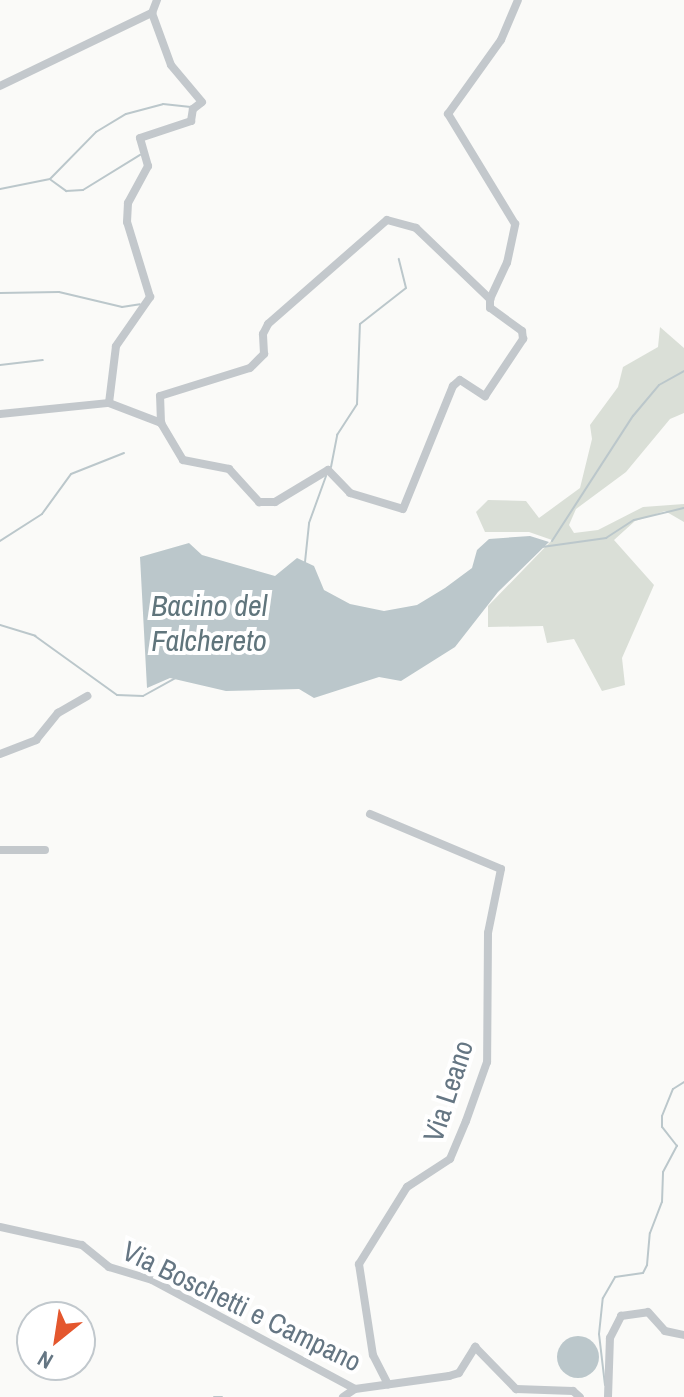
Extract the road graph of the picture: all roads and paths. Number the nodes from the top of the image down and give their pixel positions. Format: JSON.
{"nodes":[{"id":1,"x":157,"y":0,"type":"edge"},
{"id":2,"x":518,"y":0,"type":"edge"},
{"id":3,"x":152,"y":13,"type":"junction"},
{"id":4,"x":0,"y":86,"type":"edge"},
{"id":5,"x":490,"y":299,"type":"junction"},
{"id":6,"x":109,"y":403,"type":"junction"},
{"id":7,"x":0,"y":414,"type":"edge"},
{"id":8,"x":161,"y":423,"type":"junction"},
{"id":9,"x":88,"y":696,"type":"dead end"},
{"id":10,"x":0,"y":754,"type":"edge"},
{"id":11,"x":370,"y":814,"type":"dead end"},
{"id":12,"x":0,"y":850,"type":"edge"},
{"id":13,"x":45,"y":850,"type":"dead end"},
{"id":14,"x":0,"y":1227,"type":"edge"},
{"id":15,"x":684,"y":1335,"type":"edge"},
{"id":16,"x":388,"y":1384,"type":"junction"},
{"id":17,"x":355,"y":1389,"type":"junction"},
{"id":18,"x":343,"y":1397,"type":"edge"},
{"id":19,"x":580,"y":1397,"type":"edge"},
{"id":20,"x":608,"y":1397,"type":"edge"}],
"edges":[{"from":1,"to":3,"type":"street"},
{"from":2,"to":5,"type":"street"},
{"from":3,"to":4,"type":"street"},
{"from":3,"to":6,"type":"street"},
{"from":5,"to":8,"type":"street"},
{"from":5,"to":8,"type":"street"},
{"from":6,"to":7,"type":"street"},
{"from":6,"to":8,"type":"street"},
{"from":9,"to":10,"type":"street"},
{"from":11,"to":16,"type":"street","name":"Via Leano"},
{"from":12,"to":13,"type":"street"},
{"from":14,"to":17,"type":"street","name":"Via Boschetti e Campano"},
{"from":15,"to":20,"type":"street"},
{"from":16,"to":17,"type":"street","name":"Via Boschetti e Campano"},
{"from":16,"to":19,"type":"street","name":"Via Boschetti e Campano"},
{"from":17,"to":18,"type":"street"}]}
